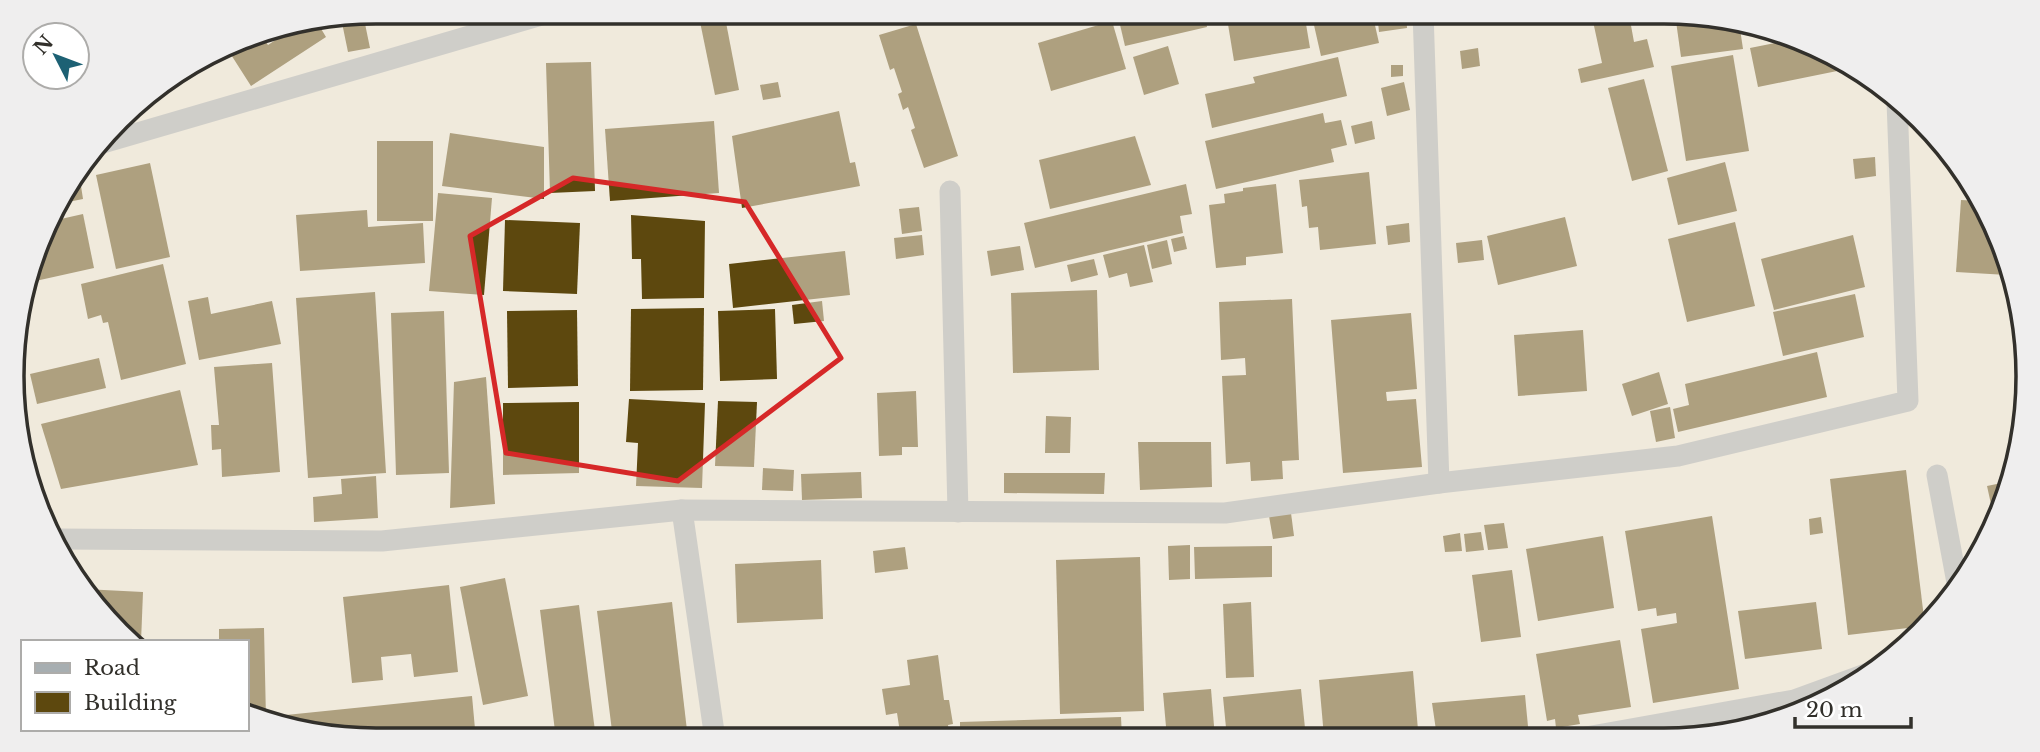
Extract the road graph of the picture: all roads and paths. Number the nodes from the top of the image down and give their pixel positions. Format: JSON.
{"nodes":[{"id":1,"x":511,"y":24,"type":"edge"},
{"id":2,"x":1423,"y":24,"type":"edge"},
{"id":3,"x":1897,"y":113,"type":"edge"},
{"id":4,"x":116,"y":139,"type":"edge"},
{"id":5,"x":950,"y":191,"type":"dead end"},
{"id":6,"x":1937,"y":475,"type":"dead end"},
{"id":7,"x":1439,"y":484,"type":"junction"},
{"id":8,"x":682,"y":510,"type":"junction"},
{"id":9,"x":958,"y":512,"type":"junction"},
{"id":10,"x":65,"y":539,"type":"edge"},
{"id":11,"x":1955,"y":572,"type":"edge"},
{"id":12,"x":1820,"y":691,"type":"edge"},
{"id":13,"x":714,"y":728,"type":"edge"},
{"id":14,"x":1637,"y":728,"type":"edge"}],
"edges":[{"from":1,"to":4,"type":"street"},
{"from":2,"to":7,"type":"street"},
{"from":3,"to":7,"type":"street"},
{"from":5,"to":9,"type":"street"},
{"from":6,"to":11,"type":"street"},
{"from":7,"to":9,"type":"street"},
{"from":8,"to":9,"type":"street"},
{"from":8,"to":10,"type":"street"},
{"from":8,"to":13,"type":"street"},
{"from":12,"to":14,"type":"street"}]}
